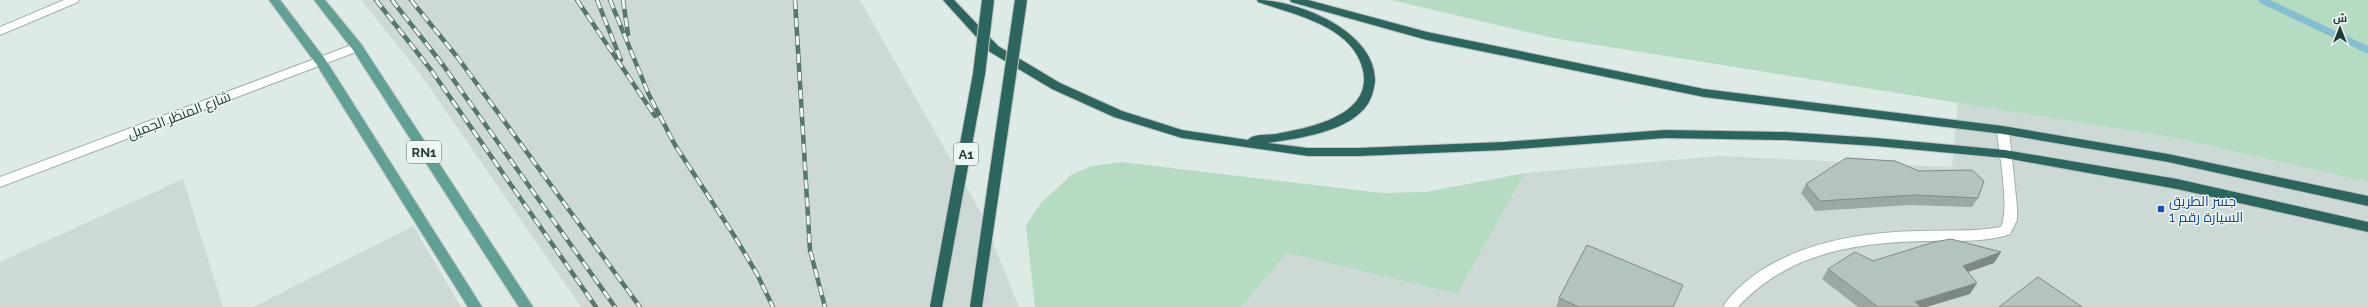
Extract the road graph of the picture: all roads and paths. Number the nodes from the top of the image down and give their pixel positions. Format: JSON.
{"nodes":[{"id":1,"x":74,"y":0,"type":"edge"},
{"id":2,"x":274,"y":0,"type":"edge"},
{"id":3,"x":319,"y":0,"type":"edge"},
{"id":4,"x":948,"y":0,"type":"edge"},
{"id":5,"x":988,"y":0,"type":"edge"},
{"id":6,"x":1021,"y":0,"type":"edge"},
{"id":7,"x":1262,"y":0,"type":"edge"},
{"id":8,"x":1295,"y":0,"type":"edge"},
{"id":9,"x":0,"y":31,"type":"edge"},
{"id":10,"x":357,"y":47,"type":"junction"},
{"id":11,"x":321,"y":62,"type":"junction"},
{"id":12,"x":2003,"y":130,"type":"junction"},
{"id":13,"x":1242,"y":142,"type":"junction"},
{"id":14,"x":2005,"y":154,"type":"junction"},
{"id":15,"x":0,"y":182,"type":"edge"},
{"id":16,"x":2368,"y":201,"type":"edge"},
{"id":17,"x":2368,"y":227,"type":"edge"},
{"id":18,"x":476,"y":307,"type":"edge"},
{"id":19,"x":526,"y":307,"type":"edge"},
{"id":20,"x":936,"y":307,"type":"edge"},
{"id":21,"x":976,"y":307,"type":"edge"},
{"id":22,"x":1730,"y":307,"type":"edge"}],
"edges":[{"from":1,"to":9,"type":"street"},
{"from":2,"to":11,"type":"main road","number":"RN1"},
{"from":3,"to":10,"type":"main road","number":"RN1"},
{"from":4,"to":13,"type":"highway"},
{"from":5,"to":20,"type":"highway","number":"A1","bridge":true},
{"from":6,"to":21,"type":"highway","number":"A1","bridge":true},
{"from":7,"to":13,"type":"highway"},
{"from":8,"to":12,"type":"highway"},
{"from":10,"to":11,"type":"street","name":"شارع المنظر الجميل"},
{"from":10,"to":19,"type":"main road","number":"RN1"},
{"from":11,"to":15,"type":"street","name":"شارع المنظر الجميل"},
{"from":11,"to":18,"type":"main road","number":"RN1"},
{"from":12,"to":14,"type":"street"},
{"from":12,"to":16,"type":"highway"},
{"from":13,"to":14,"type":"highway"},
{"from":14,"to":17,"type":"highway"},
{"from":14,"to":22,"type":"street"}]}
